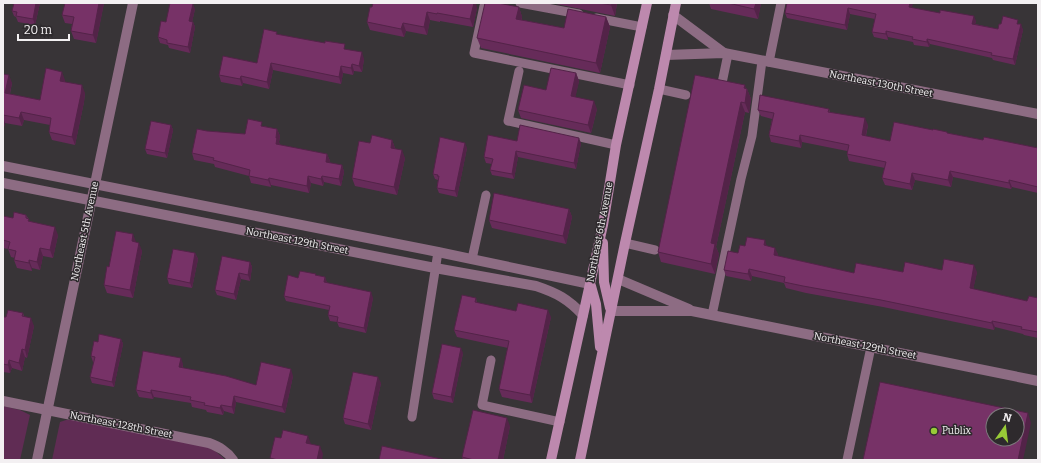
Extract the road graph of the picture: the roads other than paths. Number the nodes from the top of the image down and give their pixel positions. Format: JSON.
{"nodes":[{"id":1,"x":133,"y":3,"type":"edge"},
{"id":2,"x":520,"y":3,"type":"edge"},
{"id":3,"x":647,"y":3,"type":"edge"},
{"id":4,"x":676,"y":3,"type":"edge"},
{"id":5,"x":781,"y":3,"type":"edge"},
{"id":6,"x":484,"y":6,"type":"edge"},
{"id":7,"x":673,"y":15,"type":"junction"},
{"id":8,"x":642,"y":27,"type":"junction"},
{"id":9,"x":726,"y":53,"type":"junction"},
{"id":10,"x":666,"y":55,"type":"junction"},
{"id":11,"x":766,"y":61,"type":"junction"},
{"id":12,"x":519,"y":71,"type":"dead end"},
{"id":13,"x":722,"y":83,"type":"edge"},
{"id":14,"x":630,"y":85,"type":"junction"},
{"id":15,"x":658,"y":89,"type":"junction"},
{"id":16,"x":686,"y":95,"type":"dead end"},
{"id":17,"x":1038,"y":114,"type":"edge"},
{"id":18,"x":616,"y":146,"type":"junction"},
{"id":19,"x":3,"y":166,"type":"edge"},
{"id":20,"x":3,"y":182,"type":"edge"},
{"id":21,"x":95,"y":184,"type":"junction"},
{"id":22,"x":486,"y":195,"type":"dead end"},
{"id":23,"x":91,"y":200,"type":"junction"},
{"id":24,"x":603,"y":224,"type":"junction"},
{"id":25,"x":625,"y":243,"type":"junction"},
{"id":26,"x":655,"y":250,"type":"dead end"},
{"id":27,"x":438,"y":252,"type":"junction"},
{"id":28,"x":472,"y":259,"type":"junction"},
{"id":29,"x":435,"y":268,"type":"junction"},
{"id":30,"x":618,"y":279,"type":"junction"},
{"id":31,"x":590,"y":284,"type":"junction"},
{"id":32,"x":611,"y":311,"type":"junction"},
{"id":33,"x":692,"y":311,"type":"junction"},
{"id":34,"x":712,"y":315,"type":"junction"},
{"id":35,"x":583,"y":316,"type":"junction"},
{"id":36,"x":871,"y":347,"type":"junction"},
{"id":37,"x":601,"y":356,"type":"junction"},
{"id":38,"x":492,"y":360,"type":"dead end"},
{"id":39,"x":1038,"y":381,"type":"edge"},
{"id":40,"x":3,"y":401,"type":"edge"},
{"id":41,"x":48,"y":410,"type":"junction"},
{"id":42,"x":412,"y":417,"type":"dead end"},
{"id":43,"x":560,"y":422,"type":"junction"},
{"id":44,"x":37,"y":460,"type":"edge"},
{"id":45,"x":233,"y":460,"type":"edge"},
{"id":46,"x":551,"y":460,"type":"edge"},
{"id":47,"x":580,"y":460,"type":"edge"},
{"id":48,"x":847,"y":460,"type":"edge"}],
"edges":[{"from":1,"to":21,"type":"street","name":"Northeast 5th Avenue"},
{"from":2,"to":8,"type":"lane"},
{"from":3,"to":8,"type":"main road","name":"Northeast 6th Avenue"},
{"from":4,"to":7,"type":"main road"},
{"from":5,"to":11,"type":"lane"},
{"from":6,"to":14,"type":"lane"},
{"from":7,"to":9,"type":"street","name":"Northeast 130th Street"},
{"from":7,"to":10,"type":"main road"},
{"from":8,"to":14,"type":"main road","name":"Northeast 6th Avenue"},
{"from":9,"to":10,"type":"street","name":"Northeast 130th Street"},
{"from":9,"to":11,"type":"street","name":"Northeast 130th Street"},
{"from":9,"to":13,"type":"lane"},
{"from":10,"to":15,"type":"main road"},
{"from":11,"to":17,"type":"street","name":"Northeast 130th Street"},
{"from":11,"to":34,"type":"lane"},
{"from":12,"to":18,"type":"lane"},
{"from":14,"to":18,"type":"main road","name":"Northeast 6th Avenue"},
{"from":15,"to":16,"type":"lane"},
{"from":15,"to":25,"type":"main road"},
{"from":18,"to":24,"type":"main road","name":"Northeast 6th Avenue"},
{"from":19,"to":21,"type":"street","name":"Northeast 129th Street"},
{"from":20,"to":23,"type":"street","name":"Northeast 129th Street"},
{"from":21,"to":23,"type":"street","name":"Northeast 5th Avenue"},
{"from":21,"to":27,"type":"street","name":"Northeast 129th Street"},
{"from":22,"to":28,"type":"lane"},
{"from":23,"to":29,"type":"street","name":"Northeast 129th Street"},
{"from":23,"to":41,"type":"street","name":"Northeast 5th Avenue"},
{"from":24,"to":31,"type":"main road","name":"Northeast 6th Avenue"},
{"from":24,"to":32,"type":"main road"},
{"from":25,"to":26,"type":"lane"},
{"from":25,"to":30,"type":"main road"},
{"from":27,"to":28,"type":"street","name":"Northeast 129th Street"},
{"from":27,"to":29,"type":"lane"},
{"from":28,"to":31,"type":"street","name":"Northeast 129th Street"},
{"from":29,"to":35,"type":"street","name":"Northeast 129th Street"},
{"from":29,"to":42,"type":"lane"},
{"from":30,"to":32,"type":"main road"},
{"from":30,"to":33,"type":"street","name":"Northeast 129th Street"},
{"from":31,"to":35,"type":"main road","name":"Northeast 6th Avenue"},
{"from":31,"to":37,"type":"main road"},
{"from":32,"to":33,"type":"street","name":"Northeast 129th Street"},
{"from":32,"to":37,"type":"main road"},
{"from":33,"to":34,"type":"street","name":"Northeast 129th Street"},
{"from":34,"to":36,"type":"street","name":"Northeast 129th Street"},
{"from":35,"to":43,"type":"main road","name":"Northeast 6th Avenue"},
{"from":36,"to":39,"type":"street","name":"Northeast 129th Street"},
{"from":36,"to":48,"type":"lane"},
{"from":37,"to":47,"type":"main road"},
{"from":38,"to":43,"type":"lane"},
{"from":40,"to":41,"type":"street","name":"Northeast 128th Street"},
{"from":41,"to":44,"type":"street","name":"Northeast 5th Avenue"},
{"from":41,"to":45,"type":"street","name":"Northeast 128th Street"},
{"from":43,"to":46,"type":"main road","name":"Northeast 6th Avenue"}]}
